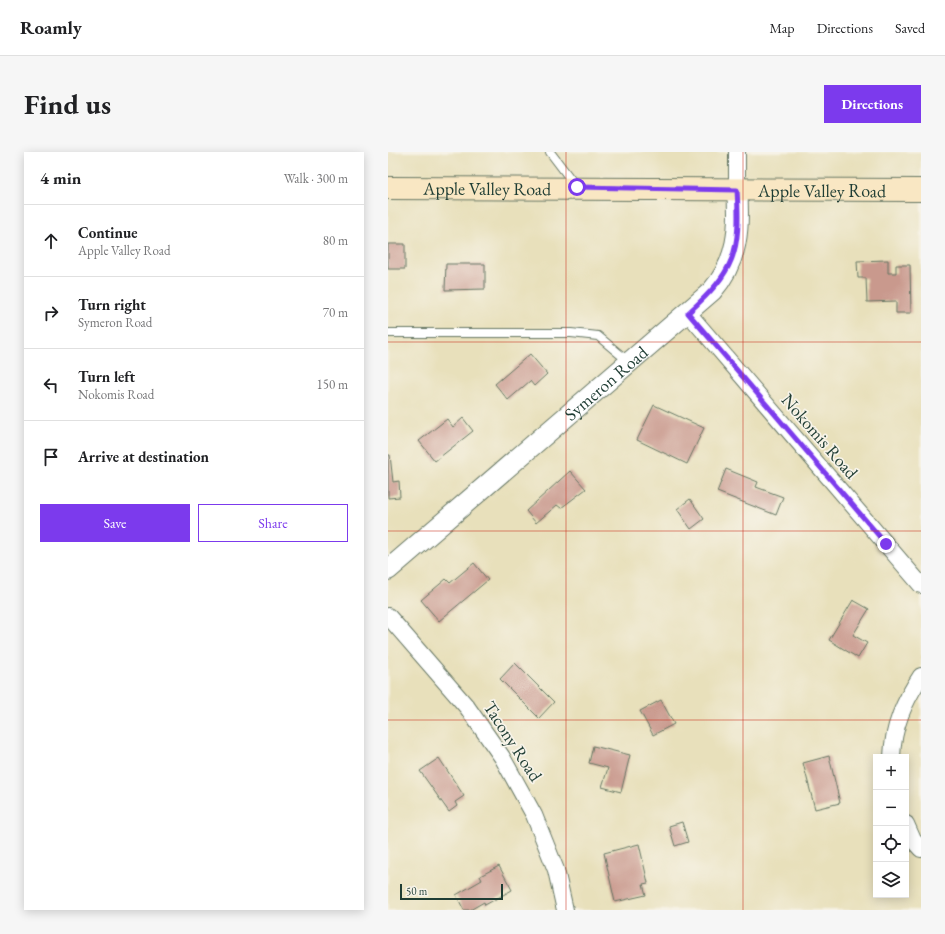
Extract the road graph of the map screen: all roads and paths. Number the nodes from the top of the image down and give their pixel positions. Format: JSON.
{"nodes":[{"id":1,"x":550,"y":152,"type":"edge"},
{"id":2,"x":737,"y":152,"type":"edge"},
{"id":3,"x":577,"y":187,"type":"junction"},
{"id":4,"x":388,"y":188,"type":"edge"},
{"id":5,"x":737,"y":190,"type":"junction"},
{"id":6,"x":921,"y":190,"type":"edge"},
{"id":7,"x":688,"y":313,"type":"junction"},
{"id":8,"x":388,"y":333,"type":"edge"},
{"id":9,"x":630,"y":363,"type":"junction"},
{"id":10,"x":388,"y":570,"type":"edge"},
{"id":11,"x":921,"y":585,"type":"edge"},
{"id":12,"x":388,"y":616,"type":"edge"},
{"id":13,"x":921,"y":676,"type":"edge"},
{"id":14,"x":892,"y":754,"type":"edge"},
{"id":15,"x":907,"y":826,"type":"edge"},
{"id":16,"x":921,"y":848,"type":"edge"},
{"id":17,"x":565,"y":910,"type":"edge"}],
"edges":[{"from":1,"to":3,"type":"lane"},
{"from":2,"to":5,"type":"street","name":"Symeron Road"},
{"from":3,"to":4,"type":"main road","name":"Apple Valley Road"},
{"from":3,"to":5,"type":"main road","name":"Apple Valley Road"},
{"from":5,"to":6,"type":"main road","name":"Apple Valley Road"},
{"from":5,"to":7,"type":"street","name":"Symeron Road"},
{"from":7,"to":9,"type":"street","name":"Symeron Road"},
{"from":7,"to":11,"type":"street","name":"Nokomis Road"},
{"from":8,"to":9,"type":"lane"},
{"from":9,"to":10,"type":"street","name":"Symeron Road"},
{"from":12,"to":17,"type":"street","name":"Tacony Road"},
{"from":13,"to":14,"type":"street"},
{"from":15,"to":16,"type":"street"}]}
